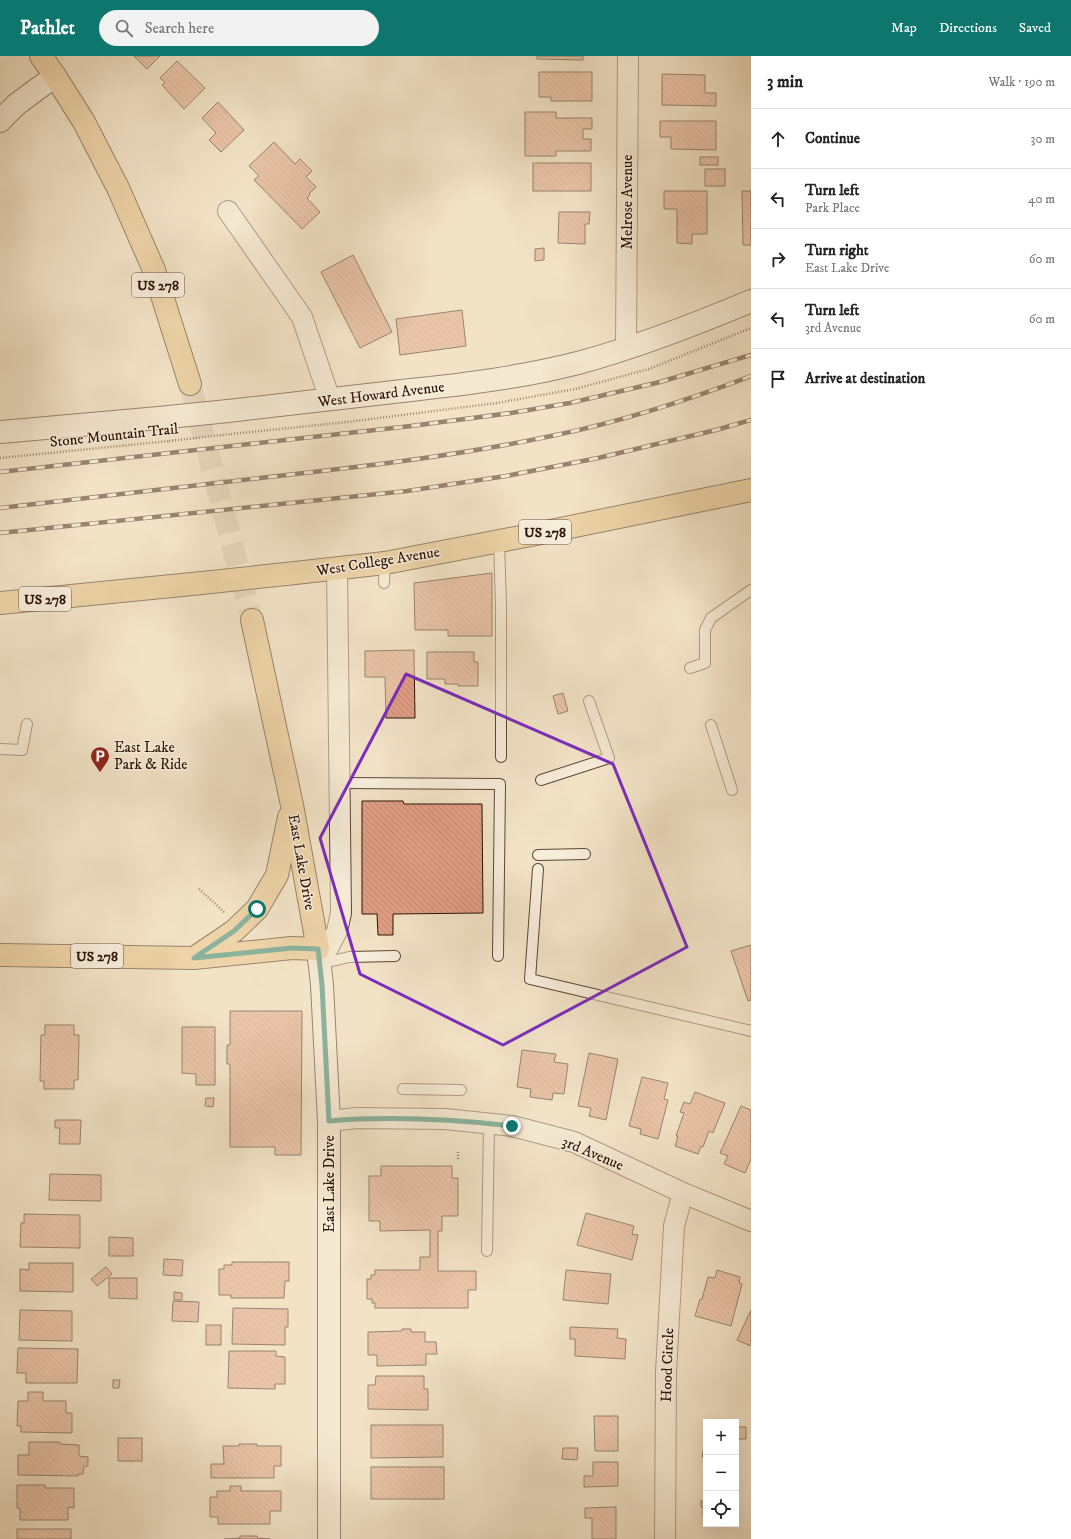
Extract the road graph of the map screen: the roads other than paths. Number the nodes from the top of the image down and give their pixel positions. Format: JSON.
{"nodes":[{"id":1,"x":41,"y":56,"type":"edge"},
{"id":2,"x":628,"y":56,"type":"edge"},
{"id":3,"x":55,"y":76,"type":"junction"},
{"id":4,"x":0,"y":121,"type":"edge"},
{"id":5,"x":228,"y":211,"type":"dead end"},
{"id":6,"x":751,"y":301,"type":"edge"},
{"id":7,"x":626,"y":348,"type":"junction"},
{"id":8,"x":190,"y":384,"type":"tunnel mouth"},
{"id":9,"x":330,"y":400,"type":"junction"},
{"id":10,"x":0,"y":432,"type":"edge"},
{"id":11,"x":751,"y":490,"type":"edge"},
{"id":12,"x":500,"y":540,"type":"junction"},
{"id":13,"x":338,"y":568,"type":"junction"},
{"id":14,"x":751,"y":590,"type":"edge"},
{"id":15,"x":0,"y":603,"type":"edge"},
{"id":16,"x":252,"y":620,"type":"tunnel mouth"},
{"id":17,"x":690,"y":668,"type":"dead end"},
{"id":18,"x":590,"y":701,"type":"dead end"},
{"id":19,"x":28,"y":724,"type":"dead end"},
{"id":20,"x":711,"y":725,"type":"dead end"},
{"id":21,"x":0,"y":749,"type":"edge"},
{"id":22,"x":501,"y":757,"type":"dead end"},
{"id":23,"x":541,"y":780,"type":"dead end"},
{"id":24,"x":340,"y":783,"type":"junction"},
{"id":25,"x":732,"y":790,"type":"dead end"},
{"id":26,"x":292,"y":805,"type":"junction"},
{"id":27,"x":585,"y":854,"type":"dead end"},
{"id":28,"x":538,"y":855,"type":"dead end"},
{"id":29,"x":538,"y":869,"type":"dead end"},
{"id":30,"x":0,"y":955,"type":"edge"},
{"id":31,"x":319,"y":956,"type":"junction"},
{"id":32,"x":395,"y":956,"type":"dead end"},
{"id":33,"x":498,"y":956,"type":"dead end"},
{"id":34,"x":194,"y":958,"type":"junction"},
{"id":35,"x":751,"y":1031,"type":"edge"},
{"id":36,"x":403,"y":1089,"type":"dead end"},
{"id":37,"x":461,"y":1090,"type":"dead end"},
{"id":38,"x":329,"y":1121,"type":"junction"},
{"id":39,"x":489,"y":1124,"type":"junction"},
{"id":40,"x":683,"y":1193,"type":"junction"},
{"id":41,"x":751,"y":1222,"type":"edge"},
{"id":42,"x":487,"y":1251,"type":"dead end"},
{"id":43,"x":329,"y":1539,"type":"edge"},
{"id":44,"x":665,"y":1539,"type":"edge"}],
"edges":[{"from":1,"to":3,"type":"main road","number":"US 278"},
{"from":2,"to":7,"type":"street","name":"Melrose Avenue"},
{"from":3,"to":4,"type":"main road"},
{"from":3,"to":8,"type":"main road","number":"US 278"},
{"from":5,"to":9,"type":"street"},
{"from":6,"to":7,"type":"main road","name":"West Howard Avenue"},
{"from":7,"to":9,"type":"main road","name":"West Howard Avenue"},
{"from":9,"to":10,"type":"main road","name":"West Howard Avenue","bridge":true},
{"from":11,"to":12,"type":"main road","name":"West College Avenue","number":"US 278"},
{"from":12,"to":13,"type":"main road","name":"West College Avenue","number":"US 278"},
{"from":12,"to":22,"type":"lane"},
{"from":13,"to":15,"type":"main road","name":"West College Avenue","number":"US 278","bridge":true},
{"from":13,"to":24,"type":"street"},
{"from":14,"to":17,"type":"lane"},
{"from":16,"to":26,"type":"main road","name":"East Lake Drive"},
{"from":18,"to":23,"type":"lane"},
{"from":19,"to":21,"type":"lane"},
{"from":20,"to":25,"type":"lane"},
{"from":24,"to":31,"type":"street"},
{"from":24,"to":33,"type":"lane"},
{"from":26,"to":31,"type":"main road","name":"East Lake Drive"},
{"from":26,"to":34,"type":"main road"},
{"from":27,"to":28,"type":"lane"},
{"from":29,"to":35,"type":"lane"},
{"from":30,"to":34,"type":"main road","number":"US 278"},
{"from":31,"to":32,"type":"lane"},
{"from":31,"to":34,"type":"main road","number":"US 278"},
{"from":31,"to":38,"type":"main road","name":"East Lake Drive"},
{"from":36,"to":37,"type":"lane"},
{"from":38,"to":39,"type":"street","name":"3rd Avenue"},
{"from":38,"to":43,"type":"main road","name":"East Lake Drive"},
{"from":39,"to":40,"type":"street","name":"3rd Avenue"},
{"from":39,"to":42,"type":"lane"},
{"from":40,"to":41,"type":"street","name":"3rd Avenue"},
{"from":40,"to":44,"type":"street","name":"Hood Circle"}]}
